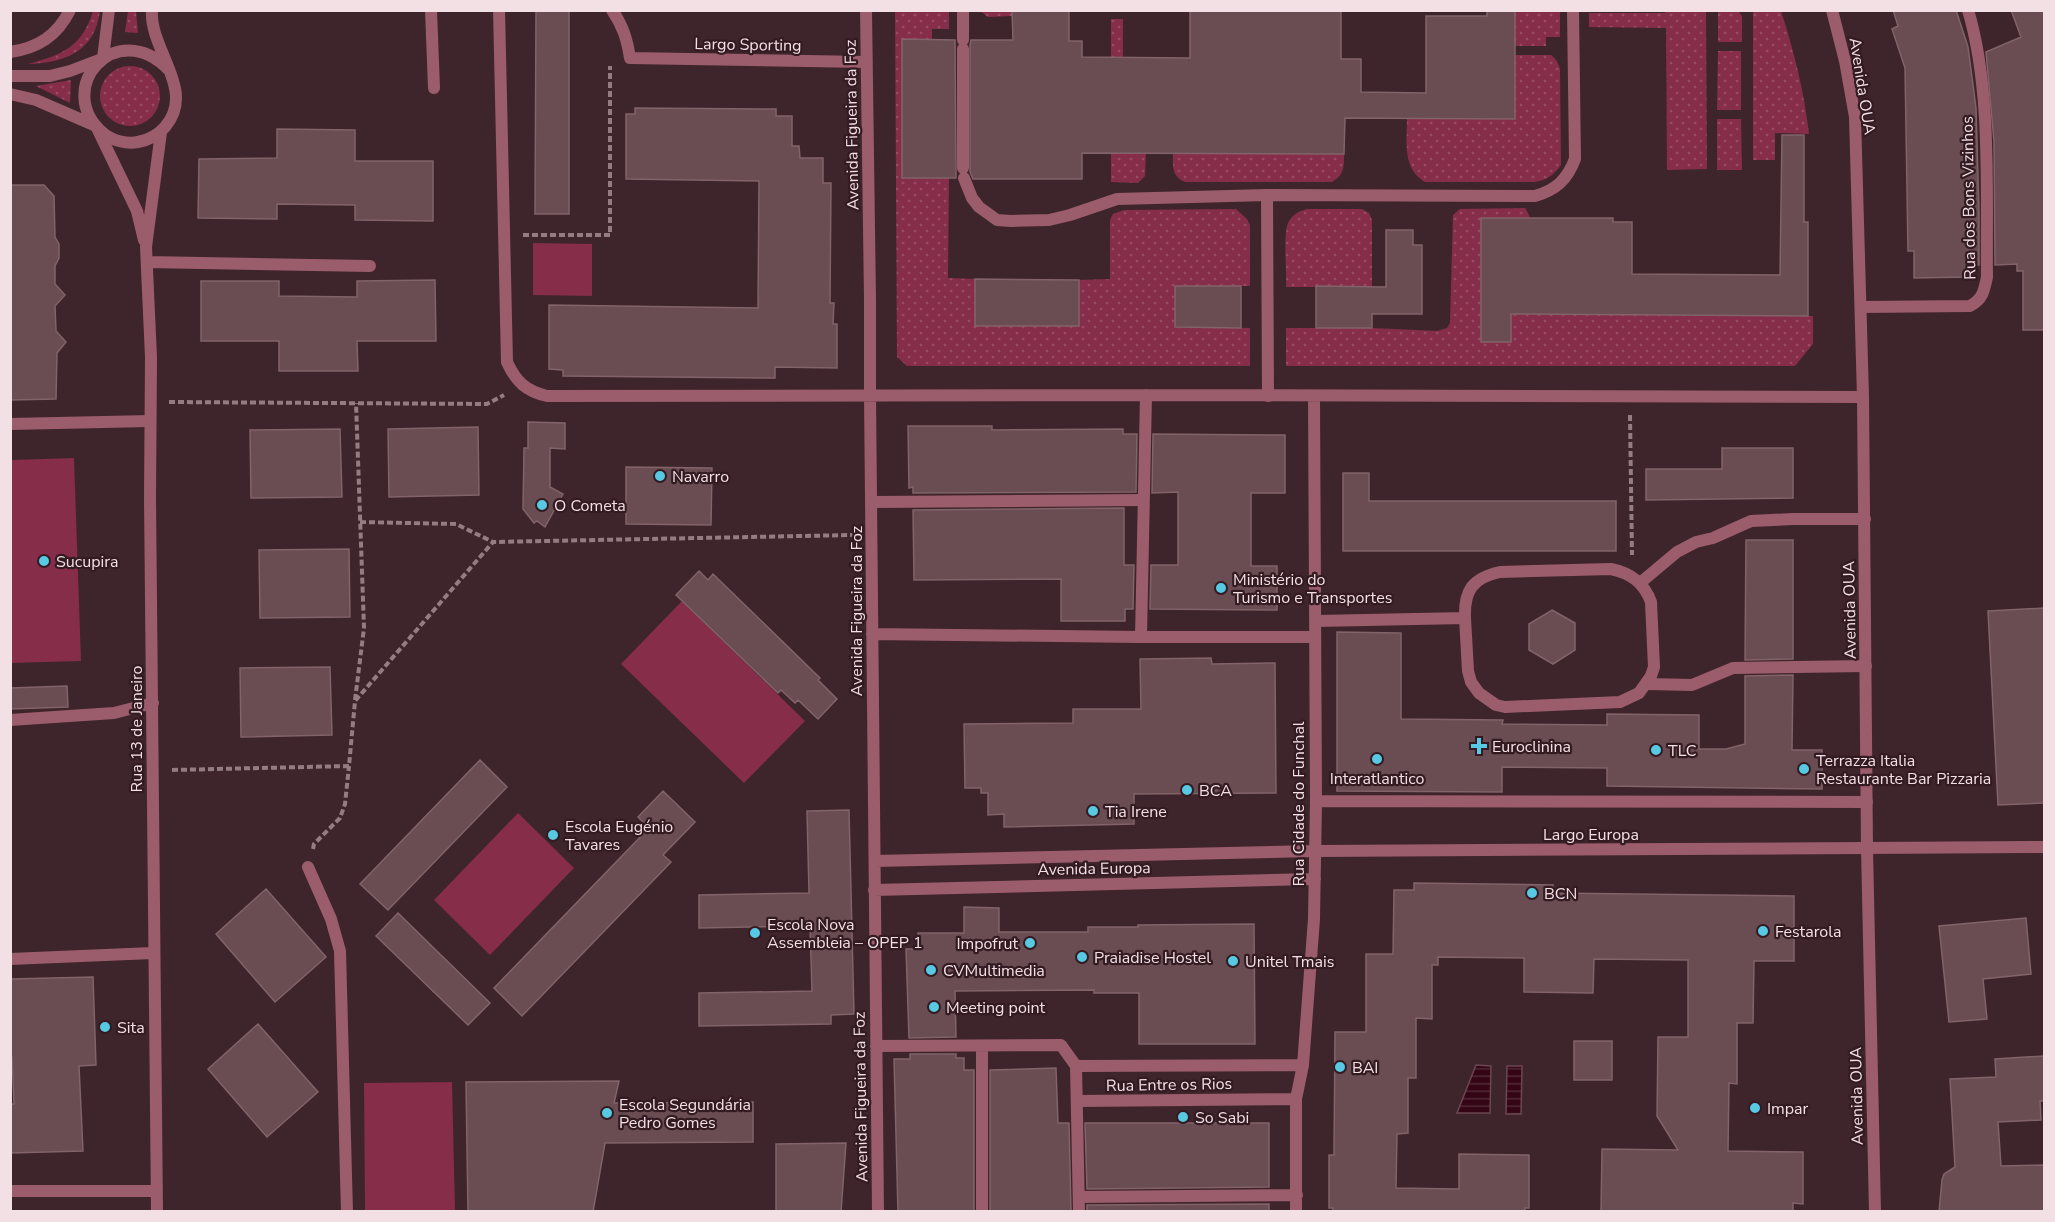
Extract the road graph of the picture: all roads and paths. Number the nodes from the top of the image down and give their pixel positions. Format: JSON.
{"nodes":[{"id":1,"x":70,"y":10,"type":"edge"},
{"id":2,"x":109,"y":10,"type":"edge"},
{"id":3,"x":152,"y":10,"type":"edge"},
{"id":4,"x":431,"y":10,"type":"edge"},
{"id":5,"x":499,"y":10,"type":"edge"},
{"id":6,"x":612,"y":10,"type":"edge"},
{"id":7,"x":866,"y":10,"type":"edge"},
{"id":8,"x":963,"y":10,"type":"edge"},
{"id":9,"x":1573,"y":10,"type":"edge"},
{"id":10,"x":1832,"y":10,"type":"edge"},
{"id":11,"x":1968,"y":10,"type":"edge"},
{"id":12,"x":10,"y":52,"type":"edge"},
{"id":13,"x":103,"y":58,"type":"junction"},
{"id":14,"x":630,"y":58,"type":"junction"},
{"id":15,"x":866,"y":62,"type":"junction"},
{"id":16,"x":169,"y":70,"type":"junction"},
{"id":17,"x":10,"y":76,"type":"edge"},
{"id":18,"x":434,"y":88,"type":"dead end"},
{"id":19,"x":10,"y":94,"type":"edge"},
{"id":20,"x":96,"y":126,"type":"junction"},
{"id":21,"x":161,"y":132,"type":"junction"},
{"id":22,"x":1267,"y":195,"type":"junction"},
{"id":23,"x":504,"y":235,"type":"junction"},
{"id":24,"x":146,"y":247,"type":"junction"},
{"id":25,"x":147,"y":262,"type":"junction"},
{"id":26,"x":370,"y":266,"type":"dead end"},
{"id":27,"x":1861,"y":307,"type":"junction"},
{"id":28,"x":518,"y":382,"type":"junction"},
{"id":29,"x":1146,"y":395,"type":"junction"},
{"id":30,"x":870,"y":396,"type":"junction"},
{"id":31,"x":1268,"y":396,"type":"junction"},
{"id":32,"x":1314,"y":396,"type":"junction"},
{"id":33,"x":1629,"y":396,"type":"junction"},
{"id":34,"x":1863,"y":396,"type":"junction"},
{"id":35,"x":150,"y":402,"type":"junction"},
{"id":36,"x":356,"y":403,"type":"junction"},
{"id":37,"x":150,"y":421,"type":"junction"},
{"id":38,"x":10,"y":424,"type":"edge"},
{"id":39,"x":1143,"y":500,"type":"junction"},
{"id":40,"x":872,"y":502,"type":"junction"},
{"id":41,"x":1865,"y":519,"type":"junction"},
{"id":42,"x":360,"y":522,"type":"junction"},
{"id":43,"x":872,"y":534,"type":"junction"},
{"id":44,"x":494,"y":542,"type":"junction"},
{"id":45,"x":1636,"y":580,"type":"junction"},
{"id":46,"x":1465,"y":618,"type":"junction"},
{"id":47,"x":1316,"y":621,"type":"junction"},
{"id":48,"x":872,"y":634,"type":"junction"},
{"id":49,"x":1141,"y":637,"type":"junction"},
{"id":50,"x":1315,"y":637,"type":"junction"},
{"id":51,"x":1866,"y":666,"type":"junction"},
{"id":52,"x":1647,"y":684,"type":"junction"},
{"id":53,"x":355,"y":701,"type":"junction"},
{"id":54,"x":153,"y":703,"type":"junction"},
{"id":55,"x":10,"y":720,"type":"edge"},
{"id":56,"x":349,"y":765,"type":"junction"},
{"id":57,"x":153,"y":770,"type":"junction"},
{"id":58,"x":1317,"y":801,"type":"junction"},
{"id":59,"x":1867,"y":802,"type":"junction"},
{"id":60,"x":2044,"y":847,"type":"edge"},
{"id":61,"x":1867,"y":849,"type":"junction"},
{"id":62,"x":1315,"y":851,"type":"junction"},
{"id":63,"x":874,"y":861,"type":"junction"},
{"id":64,"x":308,"y":867,"type":"joint"},
{"id":65,"x":1315,"y":879,"type":"junction"},
{"id":66,"x":874,"y":890,"type":"junction"},
{"id":67,"x":153,"y":952,"type":"junction"},
{"id":68,"x":10,"y":958,"type":"edge"},
{"id":69,"x":876,"y":1046,"type":"junction"},
{"id":70,"x":982,"y":1046,"type":"junction"},
{"id":71,"x":1303,"y":1065,"type":"junction"},
{"id":72,"x":1076,"y":1066,"type":"junction"},
{"id":73,"x":1296,"y":1099,"type":"junction"},
{"id":74,"x":1077,"y":1101,"type":"junction"},
{"id":75,"x":10,"y":1191,"type":"edge"},
{"id":76,"x":156,"y":1191,"type":"junction"},
{"id":77,"x":1297,"y":1196,"type":"junction"},
{"id":78,"x":1079,"y":1197,"type":"junction"},
{"id":79,"x":157,"y":1212,"type":"edge"},
{"id":80,"x":347,"y":1212,"type":"edge"},
{"id":81,"x":878,"y":1212,"type":"edge"},
{"id":82,"x":982,"y":1212,"type":"edge"},
{"id":83,"x":1079,"y":1212,"type":"edge"},
{"id":84,"x":1296,"y":1212,"type":"edge"},
{"id":85,"x":1875,"y":1212,"type":"edge"}],
"edges":[{"from":1,"to":12,"type":"street"},
{"from":2,"to":13,"type":"street"},
{"from":3,"to":16,"type":"street"},
{"from":4,"to":18,"type":"street"},
{"from":5,"to":23,"type":"street"},
{"from":6,"to":14,"type":"street"},
{"from":7,"to":15,"type":"street","name":"Avenida Figueira da Foz"},
{"from":8,"to":22,"type":"street"},
{"from":9,"to":22,"type":"street"},
{"from":10,"to":27,"type":"street","name":"Avenida OUA"},
{"from":11,"to":27,"type":"street","name":"Rua dos Bons Vizinhos"},
{"from":13,"to":16,"type":"street"},
{"from":13,"to":17,"type":"street"},
{"from":13,"to":20,"type":"street"},
{"from":14,"to":15,"type":"street","name":"Largo Sporting"},
{"from":14,"to":23,"type":"path"},
{"from":15,"to":30,"type":"street","name":"Avenida Figueira da Foz"},
{"from":16,"to":21,"type":"street"},
{"from":19,"to":20,"type":"street"},
{"from":20,"to":21,"type":"street"},
{"from":20,"to":24,"type":"street","name":"Rua 13 de Janeiro"},
{"from":21,"to":24,"type":"street","name":"Rua 13 de Janeiro"},
{"from":22,"to":31,"type":"street"},
{"from":23,"to":28,"type":"street"},
{"from":24,"to":25,"type":"street","name":"Rua 13 de Janeiro"},
{"from":25,"to":26,"type":"street"},
{"from":25,"to":35,"type":"street","name":"Rua 13 de Janeiro"},
{"from":27,"to":34,"type":"street","name":"Avenida OUA"},
{"from":28,"to":30,"type":"street"},
{"from":28,"to":36,"type":"path"},
{"from":29,"to":30,"type":"street"},
{"from":29,"to":31,"type":"street"},
{"from":29,"to":39,"type":"street"},
{"from":30,"to":40,"type":"street","name":"Avenida Figueira da Foz"},
{"from":31,"to":32,"type":"street"},
{"from":32,"to":33,"type":"street"},
{"from":32,"to":47,"type":"street","name":"Rua Cidade do Funchal"},
{"from":33,"to":34,"type":"street"},
{"from":33,"to":45,"type":"path"},
{"from":34,"to":41,"type":"street","name":"Avenida OUA"},
{"from":35,"to":36,"type":"path"},
{"from":35,"to":37,"type":"street","name":"Rua 13 de Janeiro"},
{"from":36,"to":42,"type":"path"},
{"from":37,"to":38,"type":"street"},
{"from":37,"to":54,"type":"street","name":"Rua 13 de Janeiro"},
{"from":39,"to":40,"type":"street"},
{"from":39,"to":49,"type":"street"},
{"from":40,"to":43,"type":"street","name":"Avenida Figueira da Foz"},
{"from":41,"to":45,"type":"street"},
{"from":41,"to":51,"type":"street","name":"Avenida OUA"},
{"from":42,"to":44,"type":"path"},
{"from":42,"to":53,"type":"path"},
{"from":43,"to":44,"type":"path"},
{"from":43,"to":48,"type":"street","name":"Avenida Figueira da Foz"},
{"from":44,"to":53,"type":"path"},
{"from":45,"to":46,"type":"street"},
{"from":45,"to":52,"type":"street"},
{"from":46,"to":47,"type":"street"},
{"from":46,"to":52,"type":"street"},
{"from":47,"to":50,"type":"street","name":"Rua Cidade do Funchal"},
{"from":48,"to":49,"type":"street"},
{"from":48,"to":63,"type":"street","name":"Avenida Figueira da Foz"},
{"from":49,"to":50,"type":"street"},
{"from":50,"to":58,"type":"street","name":"Rua Cidade do Funchal"},
{"from":51,"to":52,"type":"street"},
{"from":51,"to":59,"type":"street","name":"Avenida OUA"},
{"from":53,"to":56,"type":"path"},
{"from":54,"to":55,"type":"street"},
{"from":54,"to":57,"type":"street","name":"Rua 13 de Janeiro"},
{"from":56,"to":57,"type":"path"},
{"from":56,"to":64,"type":"path"},
{"from":57,"to":67,"type":"street","name":"Rua 13 de Janeiro"},
{"from":58,"to":59,"type":"street","name":"Largo Europa"},
{"from":58,"to":62,"type":"street","name":"Rua Cidade do Funchal"},
{"from":59,"to":61,"type":"street","name":"Avenida OUA"},
{"from":60,"to":61,"type":"street","name":"Largo Europa"},
{"from":61,"to":62,"type":"street","name":"Largo Europa"},
{"from":61,"to":85,"type":"street","name":"Avenida OUA"},
{"from":62,"to":63,"type":"street","name":"Avenida Europa"},
{"from":62,"to":65,"type":"street","name":"Rua Cidade do Funchal"},
{"from":63,"to":66,"type":"street","name":"Avenida Figueira da Foz"},
{"from":64,"to":80,"type":"street"},
{"from":65,"to":66,"type":"street","name":"Avenida Europa"},
{"from":65,"to":71,"type":"street","name":"Rua Cidade do Funchal"},
{"from":66,"to":69,"type":"street","name":"Avenida Figueira da Foz"},
{"from":67,"to":68,"type":"street"},
{"from":67,"to":76,"type":"street","name":"Rua 13 de Janeiro"},
{"from":69,"to":70,"type":"street"},
{"from":69,"to":81,"type":"street","name":"Avenida Figueira da Foz"},
{"from":70,"to":72,"type":"street"},
{"from":70,"to":82,"type":"street"},
{"from":71,"to":72,"type":"street","name":"Rua Entre os Rios"},
{"from":71,"to":73,"type":"street","name":"Rua Cidade do Funchal"},
{"from":72,"to":74,"type":"street"},
{"from":73,"to":74,"type":"street","name":"Rua Entre os Rios"},
{"from":73,"to":77,"type":"street","name":"Rua Cidade do Funchal"},
{"from":74,"to":78,"type":"street"},
{"from":75,"to":76,"type":"street"},
{"from":76,"to":79,"type":"street","name":"Rua 13 de Janeiro"},
{"from":77,"to":78,"type":"street"},
{"from":77,"to":84,"type":"street","name":"Rua Cidade do Funchal"},
{"from":78,"to":83,"type":"street"}]}
